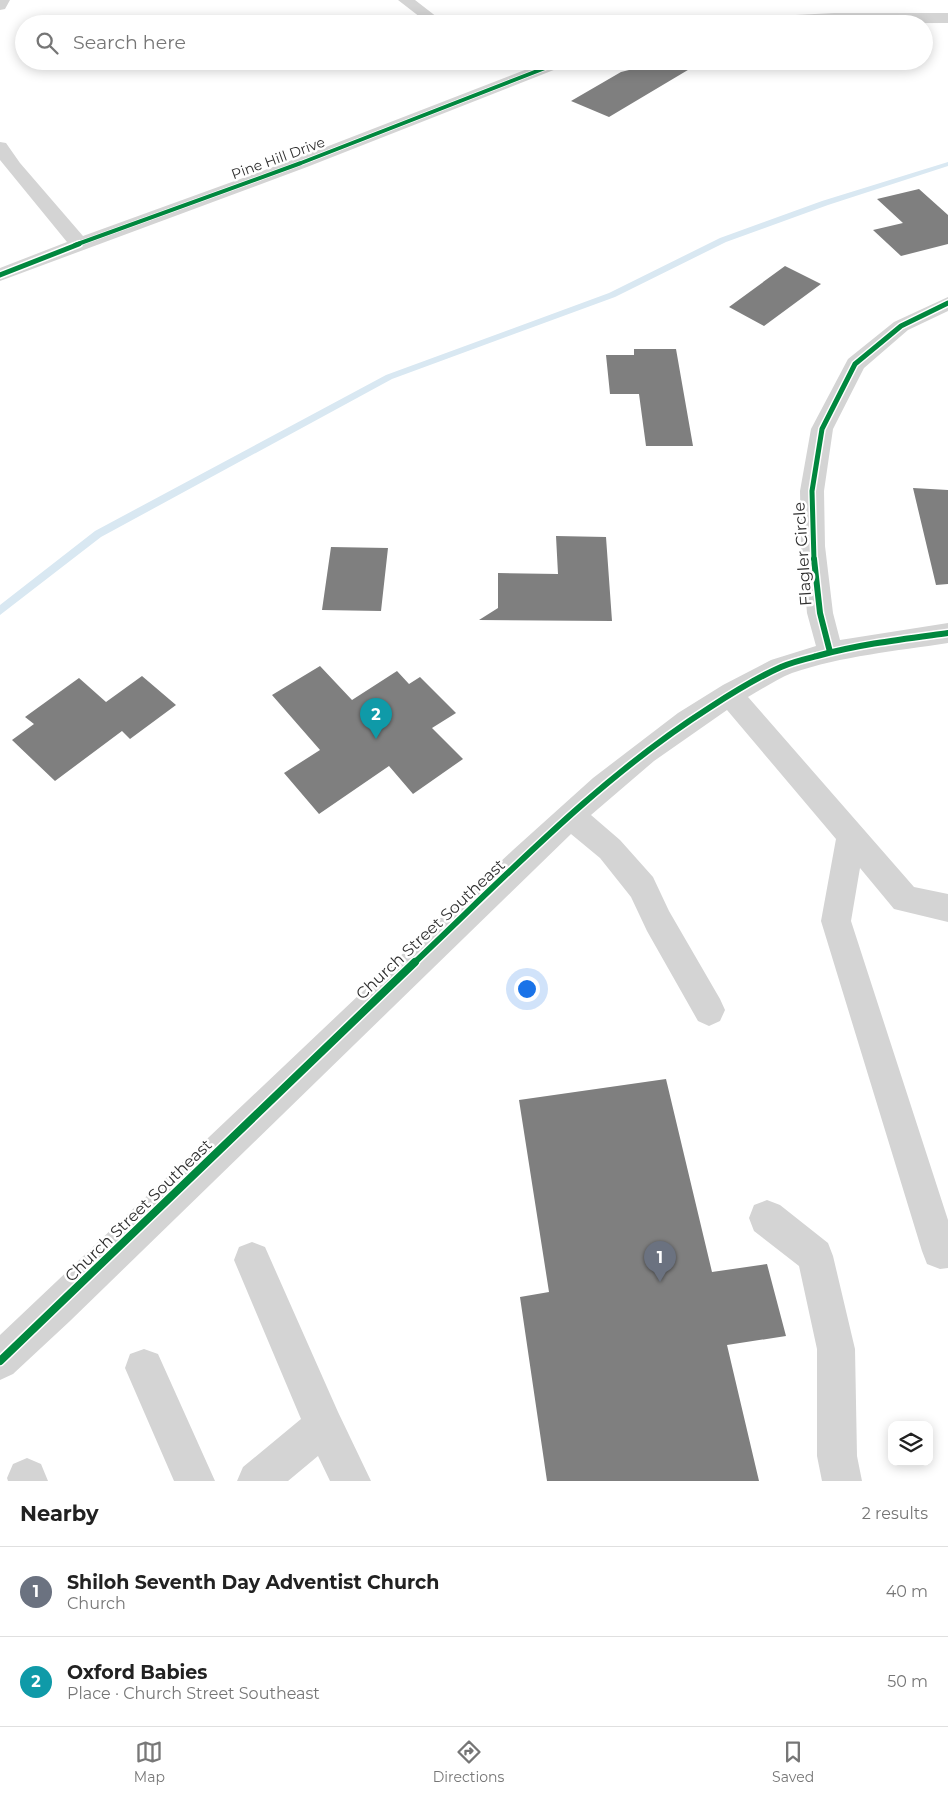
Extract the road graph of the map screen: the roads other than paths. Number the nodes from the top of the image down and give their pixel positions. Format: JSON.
{"nodes":[{"id":1,"x":3,"y":0,"type":"edge"},
{"id":2,"x":405,"y":0,"type":"edge"},
{"id":3,"x":0,"y":6,"type":"edge"},
{"id":4,"x":427,"y":15,"type":"edge"},
{"id":5,"x":933,"y":18,"type":"edge"},
{"id":6,"x":948,"y":18,"type":"edge"},
{"id":7,"x":508,"y":70,"type":"edge"},
{"id":8,"x":538,"y":70,"type":"edge"},
{"id":9,"x":518,"y":77,"type":"junction"},
{"id":10,"x":0,"y":147,"type":"edge"},
{"id":11,"x":79,"y":244,"type":"junction"},
{"id":12,"x":0,"y":275,"type":"edge"},
{"id":13,"x":948,"y":303,"type":"edge"},
{"id":14,"x":948,"y":633,"type":"edge"},
{"id":15,"x":830,"y":652,"type":"junction"},
{"id":16,"x":730,"y":695,"type":"junction"},
{"id":17,"x":571,"y":816,"type":"junction"},
{"id":18,"x":851,"y":836,"type":"junction"},
{"id":19,"x":948,"y":908,"type":"edge"},
{"id":20,"x":709,"y":1010,"type":"dead end"},
{"id":21,"x":766,"y":1218,"type":"dead end"},
{"id":22,"x":948,"y":1250,"type":"edge"},
{"id":23,"x":252,"y":1260,"type":"dead end"},
{"id":24,"x":0,"y":1362,"type":"edge"},
{"id":25,"x":144,"y":1368,"type":"dead end"},
{"id":26,"x":324,"y":1426,"type":"junction"},
{"id":27,"x":195,"y":1481,"type":"edge"},
{"id":28,"x":257,"y":1481,"type":"edge"},
{"id":29,"x":351,"y":1481,"type":"edge"},
{"id":30,"x":842,"y":1481,"type":"edge"}],
"edges":[{"from":1,"to":3,"type":"street"},
{"from":2,"to":4,"type":"street"},
{"from":5,"to":6,"type":"street"},
{"from":7,"to":9,"type":"street"},
{"from":8,"to":9,"type":"street","name":"Pine Hill Drive"},
{"from":9,"to":11,"type":"street","name":"Pine Hill Drive"},
{"from":10,"to":11,"type":"street"},
{"from":11,"to":12,"type":"street","name":"Pine Hill Drive"},
{"from":13,"to":15,"type":"street","name":"Flagler Circle"},
{"from":14,"to":15,"type":"street","name":"Church Street Southeast"},
{"from":15,"to":16,"type":"street","name":"Church Street Southeast"},
{"from":16,"to":17,"type":"street","name":"Church Street Southeast"},
{"from":16,"to":18,"type":"street"},
{"from":17,"to":20,"type":"street"},
{"from":17,"to":24,"type":"street","name":"Church Street Southeast"},
{"from":18,"to":19,"type":"street"},
{"from":18,"to":22,"type":"street"},
{"from":21,"to":30,"type":"street"},
{"from":23,"to":26,"type":"street"},
{"from":25,"to":27,"type":"street"},
{"from":26,"to":28,"type":"street"},
{"from":26,"to":29,"type":"street"}]}
